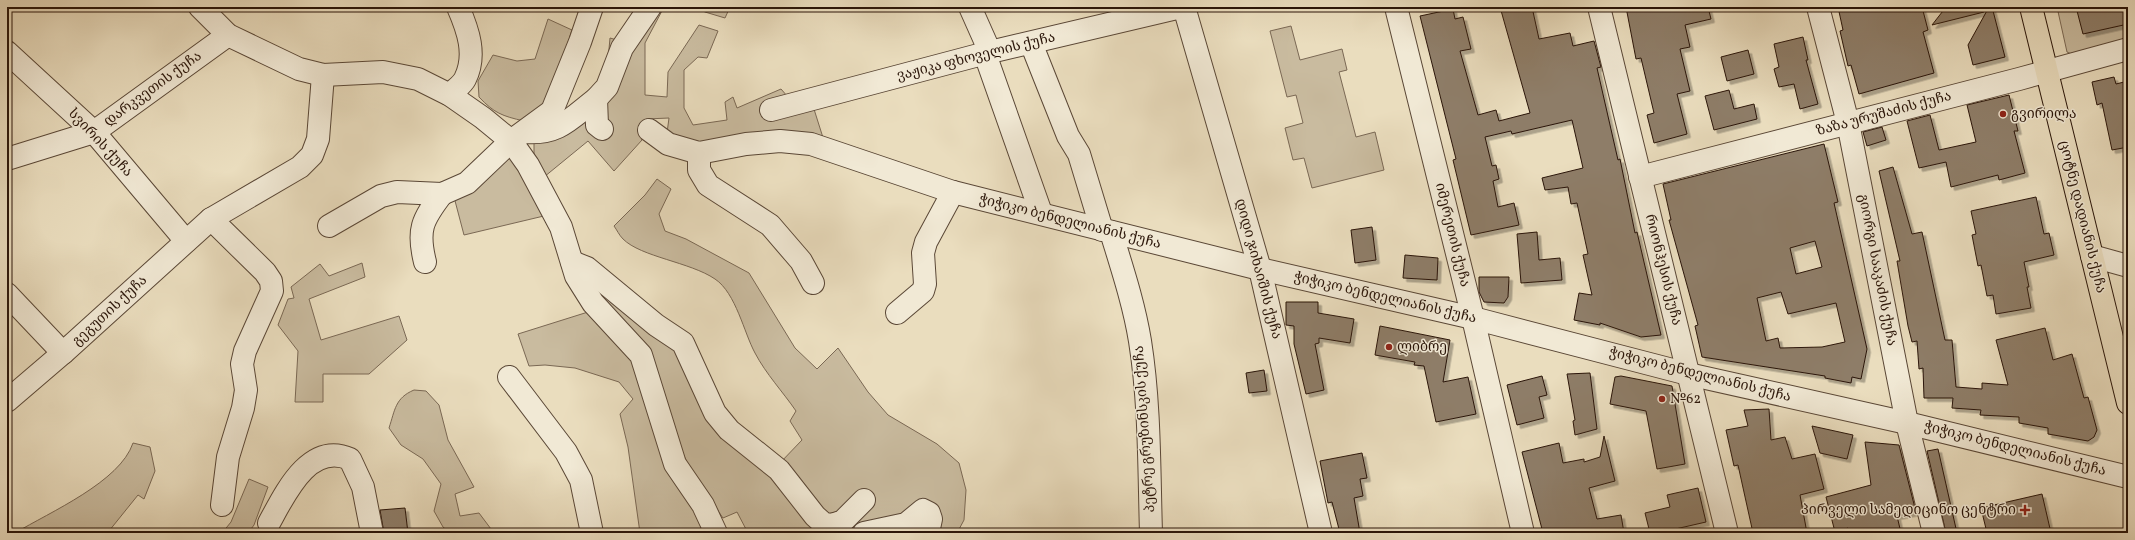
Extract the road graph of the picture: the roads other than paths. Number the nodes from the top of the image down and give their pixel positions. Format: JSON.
{"nodes":[{"id":1,"x":200,"y":7,"type":"edge"},
{"id":2,"x":458,"y":7,"type":"edge"},
{"id":3,"x":592,"y":7,"type":"edge"},
{"id":4,"x":650,"y":7,"type":"edge"},
{"id":5,"x":970,"y":7,"type":"edge"},
{"id":6,"x":1181,"y":7,"type":"edge"},
{"id":7,"x":1184,"y":7,"type":"edge"},
{"id":8,"x":1396,"y":7,"type":"edge"},
{"id":9,"x":1599,"y":7,"type":"edge"},
{"id":10,"x":1818,"y":7,"type":"edge"},
{"id":11,"x":2031,"y":7,"type":"edge"},
{"id":12,"x":228,"y":34,"type":"junction"},
{"id":13,"x":1031,"y":44,"type":"junction"},
{"id":14,"x":2128,"y":49,"type":"edge"},
{"id":15,"x":7,"y":52,"type":"edge"},
{"id":16,"x":987,"y":53,"type":"junction"},
{"id":17,"x":2105,"y":56,"type":"junction"},
{"id":18,"x":2128,"y":65,"type":"edge"},
{"id":19,"x":2047,"y":71,"type":"junction"},
{"id":20,"x":323,"y":75,"type":"junction"},
{"id":21,"x":450,"y":95,"type":"junction"},
{"id":22,"x":596,"y":99,"type":"junction"},
{"id":23,"x":771,"y":110,"type":"dead end"},
{"id":24,"x":1848,"y":123,"type":"junction"},
{"id":25,"x":602,"y":129,"type":"dead end"},
{"id":26,"x":649,"y":130,"type":"dead end"},
{"id":27,"x":94,"y":132,"type":"junction"},
{"id":28,"x":518,"y":136,"type":"junction"},
{"id":29,"x":699,"y":153,"type":"junction"},
{"id":30,"x":7,"y":160,"type":"edge"},
{"id":31,"x":1640,"y":177,"type":"junction"},
{"id":32,"x":953,"y":192,"type":"junction"},
{"id":33,"x":442,"y":194,"type":"junction"},
{"id":34,"x":1041,"y":213,"type":"junction"},
{"id":35,"x":211,"y":219,"type":"junction"},
{"id":36,"x":329,"y":226,"type":"dead end"},
{"id":37,"x":1107,"y":231,"type":"junction"},
{"id":38,"x":186,"y":241,"type":"junction"},
{"id":39,"x":2092,"y":256,"type":"junction"},
{"id":40,"x":425,"y":262,"type":"dead end"},
{"id":41,"x":572,"y":262,"type":"junction"},
{"id":42,"x":2128,"y":266,"type":"edge"},
{"id":43,"x":1260,"y":269,"type":"junction"},
{"id":44,"x":813,"y":283,"type":"dead end"},
{"id":45,"x":7,"y":294,"type":"edge"},
{"id":46,"x":897,"y":312,"type":"dead end"},
{"id":47,"x":1473,"y":318,"type":"junction"},
{"id":48,"x":63,"y":353,"type":"junction"},
{"id":49,"x":1688,"y":374,"type":"junction"},
{"id":50,"x":509,"y":377,"type":"dead end"},
{"id":51,"x":7,"y":401,"type":"edge"},
{"id":52,"x":2128,"y":403,"type":"edge"},
{"id":53,"x":1907,"y":423,"type":"junction"},
{"id":54,"x":2128,"y":477,"type":"edge"},
{"id":55,"x":864,"y":500,"type":"dead end"},
{"id":56,"x":222,"y":505,"type":"dead end"},
{"id":57,"x":815,"y":516,"type":"junction"},
{"id":58,"x":268,"y":523,"type":"dead end"},
{"id":59,"x":927,"y":532,"type":"edge"},
{"id":60,"x":372,"y":533,"type":"edge"},
{"id":61,"x":592,"y":533,"type":"edge"},
{"id":62,"x":716,"y":533,"type":"edge"},
{"id":63,"x":832,"y":533,"type":"edge"},
{"id":64,"x":864,"y":533,"type":"edge"},
{"id":65,"x":1151,"y":533,"type":"edge"},
{"id":66,"x":1321,"y":533,"type":"edge"},
{"id":67,"x":1523,"y":533,"type":"edge"},
{"id":68,"x":1727,"y":533,"type":"edge"},
{"id":69,"x":1934,"y":533,"type":"edge"}],
"edges":[{"from":1,"to":12,"type":"street"},
{"from":2,"to":21,"type":"street"},
{"from":3,"to":28,"type":"street"},
{"from":4,"to":22,"type":"street"},
{"from":5,"to":16,"type":"street"},
{"from":6,"to":13,"type":"street","name":"ვაჟიკა ფხოველის ქუჩა"},
{"from":7,"to":43,"type":"street","name":"დიდი ჯიხაიშის ქუჩა"},
{"from":8,"to":47,"type":"street","name":"იმერეთის ქუჩა"},
{"from":9,"to":31,"type":"street","name":"რიონჰესის ქუჩა"},
{"from":10,"to":24,"type":"street","name":"გიორგი სააკაძის ქუჩა"},
{"from":11,"to":19,"type":"main road","name":"ცოტნე დადიანის ქუჩა"},
{"from":12,"to":20,"type":"street"},
{"from":12,"to":27,"type":"street","name":"დარკვეთის ქუჩა"},
{"from":13,"to":16,"type":"street","name":"ვაჟიკა ფხოველის ქუჩა"},
{"from":13,"to":37,"type":"street","name":"პეტრე გრუზინსკის ქუჩა"},
{"from":14,"to":17,"type":"street","name":"ზაზა ურუშაძის ქუჩა"},
{"from":15,"to":27,"type":"street","name":"სვირის ქუჩა"},
{"from":16,"to":23,"type":"street","name":"ვაჟიკა ფხოველის ქუჩა"},
{"from":16,"to":34,"type":"street"},
{"from":17,"to":18,"type":"street"},
{"from":17,"to":19,"type":"street","name":"ზაზა ურუშაძის ქუჩა"},
{"from":19,"to":24,"type":"street","name":"ზაზა ურუშაძის ქუჩა"},
{"from":19,"to":39,"type":"main road","name":"ცოტნე დადიანის ქუჩა"},
{"from":20,"to":21,"type":"street"},
{"from":20,"to":35,"type":"street","name":"გეგუთის ქუჩა"},
{"from":21,"to":28,"type":"street"},
{"from":22,"to":25,"type":"street"},
{"from":22,"to":28,"type":"street"},
{"from":24,"to":31,"type":"street","name":"ზაზა ურუშაძის ქუჩა"},
{"from":24,"to":53,"type":"street","name":"გიორგი სააკაძის ქუჩა"},
{"from":26,"to":29,"type":"street","name":"ჭიჭიკო ბენდელიანის ქუჩა"},
{"from":27,"to":30,"type":"street","name":"დარკვეთის ქუჩა"},
{"from":27,"to":38,"type":"street","name":"სვირის ქუჩა"},
{"from":28,"to":33,"type":"street"},
{"from":28,"to":41,"type":"street"},
{"from":29,"to":32,"type":"street","name":"ჭიჭიკო ბენდელიანის ქუჩა"},
{"from":29,"to":44,"type":"street"},
{"from":31,"to":49,"type":"street","name":"რიონჰესის ქუჩა"},
{"from":32,"to":34,"type":"street","name":"ჭიჭიკო ბენდელიანის ქუჩა"},
{"from":32,"to":46,"type":"street"},
{"from":33,"to":36,"type":"street"},
{"from":33,"to":40,"type":"street"},
{"from":34,"to":37,"type":"street","name":"ჭიჭიკო ბენდელიანის ქუჩა"},
{"from":35,"to":38,"type":"street","name":"გეგუთის ქუჩა"},
{"from":35,"to":56,"type":"street"},
{"from":37,"to":43,"type":"street","name":"ჭიჭიკო ბენდელიანის ქუჩა"},
{"from":37,"to":65,"type":"street","name":"პეტრე გრუზინსკის ქუჩა"},
{"from":38,"to":48,"type":"street","name":"გეგუთის ქუჩა"},
{"from":39,"to":42,"type":"street"},
{"from":39,"to":52,"type":"main road","name":"ცოტნე დადიანის ქუჩა"},
{"from":41,"to":57,"type":"street"},
{"from":41,"to":62,"type":"street"},
{"from":43,"to":47,"type":"street","name":"ჭიჭიკო ბენდელიანის ქუჩა"},
{"from":43,"to":66,"type":"street","name":"დიდი ჯიხაიშის ქუჩა"},
{"from":45,"to":48,"type":"street"},
{"from":47,"to":49,"type":"street","name":"ჭიჭიკო ბენდელიანის ქუჩა"},
{"from":47,"to":67,"type":"street","name":"იმერეთის ქუჩა"},
{"from":48,"to":51,"type":"street","name":"გეგუთის ქუჩა"},
{"from":49,"to":53,"type":"street","name":"ჭიჭიკო ბენდელიანის ქუჩა"},
{"from":49,"to":68,"type":"street","name":"რიონჰესის ქუჩა"},
{"from":50,"to":61,"type":"street"},
{"from":53,"to":54,"type":"street","name":"ჭიჭიკო ბენდელიანის ქუჩა"},
{"from":53,"to":69,"type":"street","name":"გიორგი სააკაძის ქუჩა"},
{"from":55,"to":57,"type":"street"},
{"from":57,"to":63,"type":"street"},
{"from":58,"to":60,"type":"street"},
{"from":59,"to":64,"type":"street"}]}
